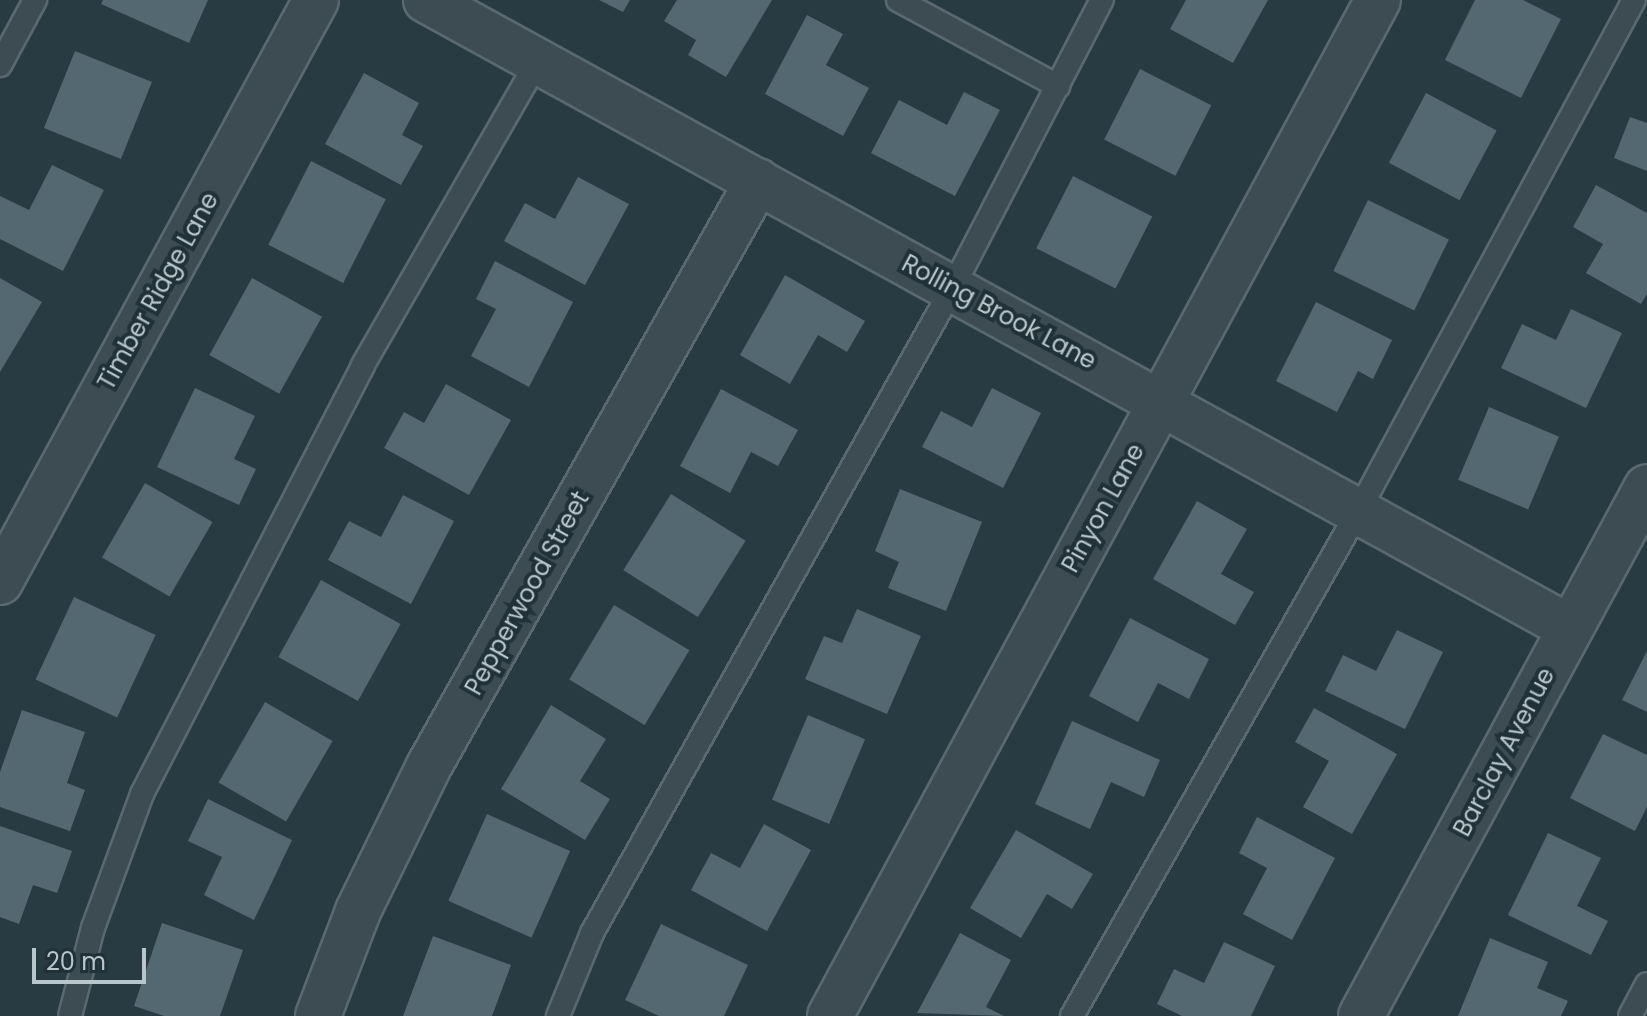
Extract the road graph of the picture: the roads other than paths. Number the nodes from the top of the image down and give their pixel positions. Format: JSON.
{"nodes":[{"id":1,"x":35,"y":0,"type":"edge"},
{"id":2,"x":316,"y":0,"type":"edge"},
{"id":3,"x":426,"y":0,"type":"edge"},
{"id":4,"x":898,"y":0,"type":"edge"},
{"id":5,"x":1102,"y":0,"type":"edge"},
{"id":6,"x":1378,"y":0,"type":"edge"},
{"id":7,"x":1634,"y":0,"type":"edge"},
{"id":8,"x":538,"y":61,"type":"junction"},
{"id":9,"x":0,"y":65,"type":"edge"},
{"id":10,"x":1058,"y":86,"type":"junction"},
{"id":11,"x":758,"y":181,"type":"junction"},
{"id":12,"x":953,"y":287,"type":"junction"},
{"id":13,"x":1162,"y":400,"type":"junction"},
{"id":14,"x":1647,"y":487,"type":"edge"},
{"id":15,"x":1359,"y":510,"type":"junction"},
{"id":16,"x":0,"y":582,"type":"edge"},
{"id":17,"x":1570,"y":628,"type":"junction"},
{"id":18,"x":1647,"y":984,"type":"edge"},
{"id":19,"x":70,"y":1016,"type":"edge"},
{"id":20,"x":318,"y":1016,"type":"edge"},
{"id":21,"x":558,"y":1016,"type":"edge"},
{"id":22,"x":830,"y":1016,"type":"edge"},
{"id":23,"x":1072,"y":1016,"type":"edge"},
{"id":24,"x":1361,"y":1016,"type":"edge"},
{"id":25,"x":1630,"y":1016,"type":"edge"}],
"edges":[{"from":1,"to":9,"type":"lane"},
{"from":2,"to":16,"type":"street","name":"Timber Ridge Lane"},
{"from":3,"to":8,"type":"street","name":"Rolling Brook Lane"},
{"from":4,"to":10,"type":"lane"},
{"from":5,"to":10,"type":"lane"},
{"from":6,"to":13,"type":"street","name":"Pinyon Lane"},
{"from":7,"to":15,"type":"lane"},
{"from":8,"to":11,"type":"street","name":"Rolling Brook Lane"},
{"from":8,"to":19,"type":"lane"},
{"from":10,"to":12,"type":"lane"},
{"from":11,"to":12,"type":"street","name":"Rolling Brook Lane"},
{"from":11,"to":20,"type":"street","name":"Pepperwood Street"},
{"from":12,"to":13,"type":"street","name":"Rolling Brook Lane"},
{"from":12,"to":21,"type":"lane"},
{"from":13,"to":15,"type":"street","name":"Rolling Brook Lane"},
{"from":13,"to":22,"type":"street","name":"Pinyon Lane"},
{"from":14,"to":17,"type":"street","name":"Barclay Avenue"},
{"from":15,"to":17,"type":"street","name":"Rolling Brook Lane"},
{"from":15,"to":23,"type":"lane"},
{"from":17,"to":24,"type":"street","name":"Barclay Avenue"},
{"from":18,"to":25,"type":"lane"}]}
